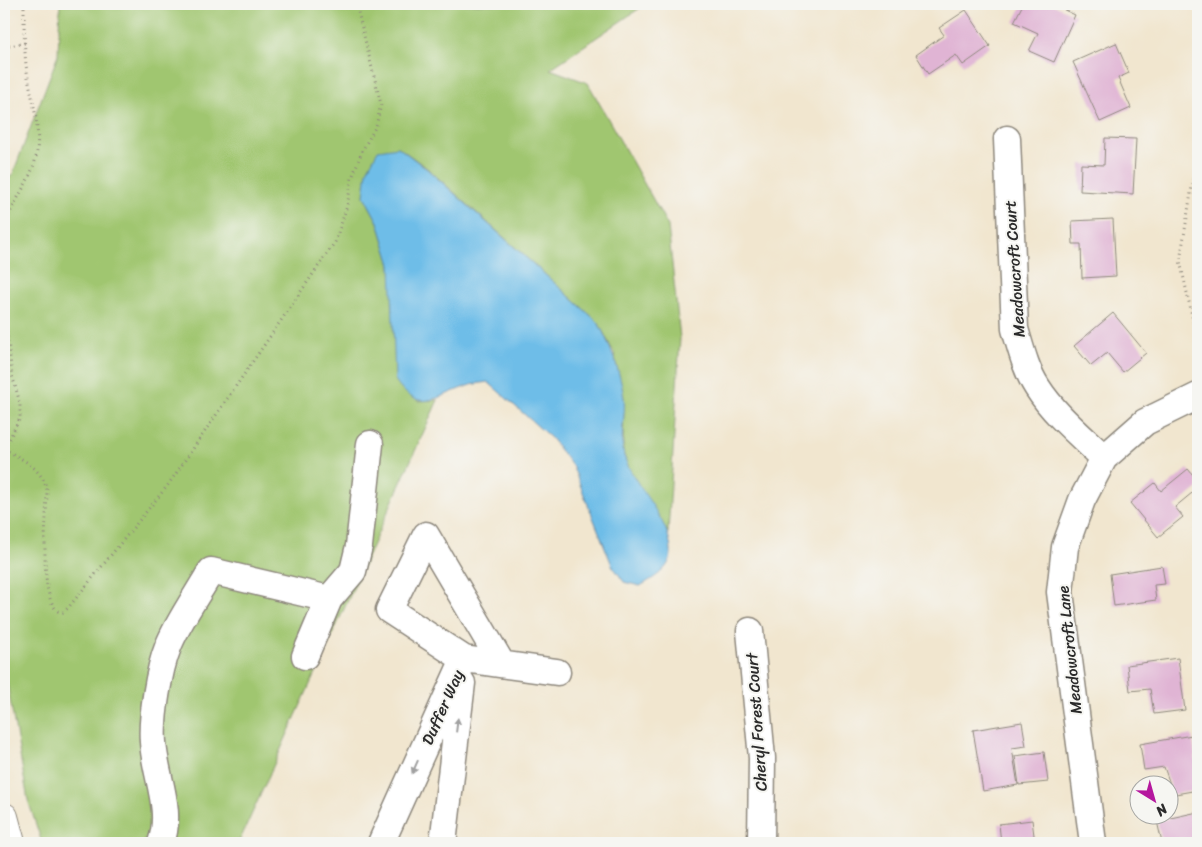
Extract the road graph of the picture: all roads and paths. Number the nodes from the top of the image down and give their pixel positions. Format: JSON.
{"nodes":[{"id":1,"x":24,"y":4,"type":"edge"},
{"id":2,"x":356,"y":4,"type":"edge"},
{"id":3,"x":25,"y":43,"type":"junction"},
{"id":4,"x":4,"y":47,"type":"edge"},
{"id":5,"x":1007,"y":139,"type":"dead end"},
{"id":6,"x":1198,"y":151,"type":"edge"},
{"id":7,"x":4,"y":230,"type":"edge"},
{"id":8,"x":4,"y":307,"type":"edge"},
{"id":9,"x":1198,"y":343,"type":"edge"},
{"id":10,"x":1198,"y":396,"type":"edge"},
{"id":11,"x":370,"y":444,"type":"dead end"},
{"id":12,"x":4,"y":449,"type":"edge"},
{"id":13,"x":1104,"y":458,"type":"junction"},
{"id":14,"x":329,"y":599,"type":"junction"},
{"id":15,"x":750,"y":631,"type":"dead end"},
{"id":16,"x":305,"y":656,"type":"dead end"},
{"id":17,"x":464,"y":659,"type":"junction"},
{"id":18,"x":502,"y":664,"type":"junction"},
{"id":19,"x":557,"y":672,"type":"dead end"},
{"id":20,"x":4,"y":817,"type":"edge"},
{"id":21,"x":11,"y":843,"type":"edge"},
{"id":22,"x":162,"y":843,"type":"edge"},
{"id":23,"x":381,"y":843,"type":"edge"},
{"id":24,"x":443,"y":843,"type":"edge"},
{"id":25,"x":761,"y":843,"type":"edge"},
{"id":26,"x":1093,"y":843,"type":"edge"}],
"edges":[{"from":1,"to":3,"type":"path"},
{"from":2,"to":12,"type":"path"},
{"from":3,"to":4,"type":"path"},
{"from":3,"to":7,"type":"path"},
{"from":5,"to":13,"type":"street","name":"Meadowcroft Court"},
{"from":6,"to":9,"type":"path"},
{"from":8,"to":12,"type":"path"},
{"from":10,"to":13,"type":"street","name":"Meadowcroft Lane"},
{"from":11,"to":14,"type":"street"},
{"from":13,"to":26,"type":"street","name":"Meadowcroft Lane"},
{"from":14,"to":16,"type":"street"},
{"from":14,"to":22,"type":"street"},
{"from":15,"to":25,"type":"street","name":"Cheryl Forest Court"},
{"from":17,"to":18,"type":"street"},
{"from":17,"to":18,"type":"street"},
{"from":17,"to":23,"type":"street","name":"Duffer Way","one_way":true},
{"from":24,"to":17,"type":"street","name":"Duffer Way","one_way":true},
{"from":18,"to":19,"type":"street"},
{"from":20,"to":21,"type":"main road"}]}
